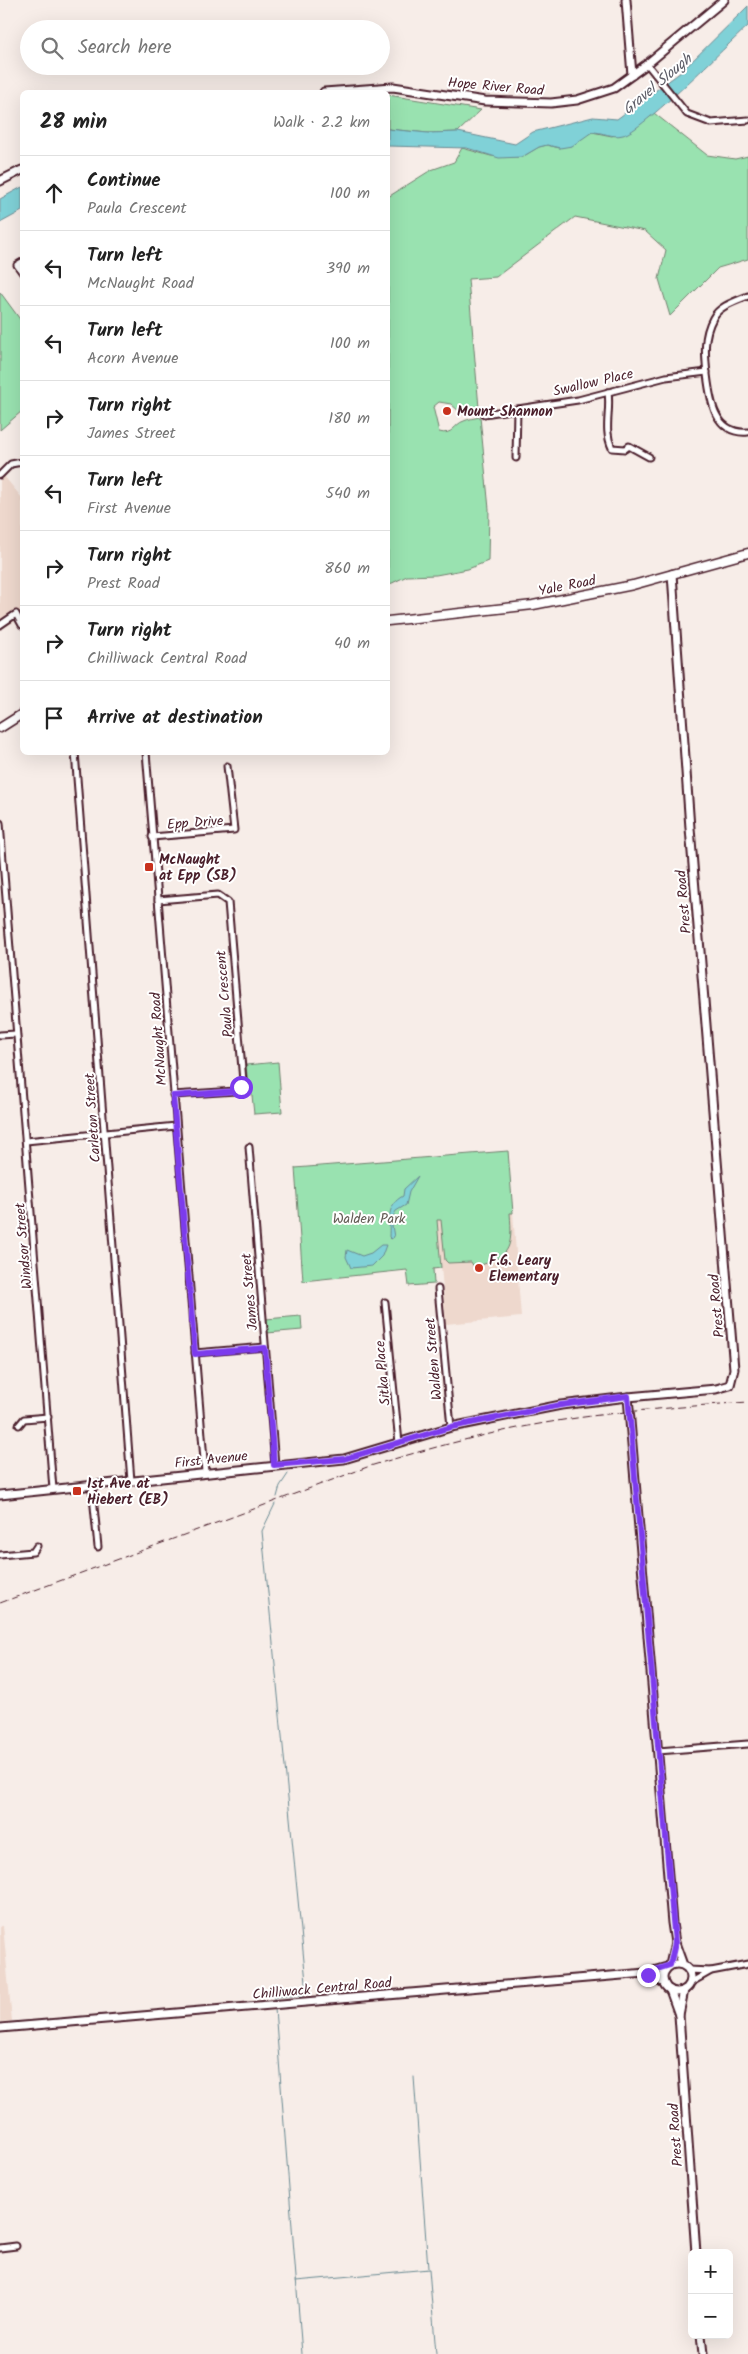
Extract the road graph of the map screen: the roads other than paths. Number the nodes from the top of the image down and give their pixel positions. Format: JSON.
{"nodes":[{"id":1,"x":626,"y":0,"type":"edge"},
{"id":2,"x":724,"y":0,"type":"edge"},
{"id":3,"x":647,"y":64,"type":"junction"},
{"id":4,"x":632,"y":76,"type":"junction"},
{"id":5,"x":352,"y":90,"type":"edge"},
{"id":6,"x":748,"y":120,"type":"edge"},
{"id":7,"x":20,"y":171,"type":"edge"},
{"id":8,"x":0,"y":181,"type":"edge"},
{"id":9,"x":748,"y":296,"type":"edge"},
{"id":10,"x":707,"y":372,"type":"junction"},
{"id":11,"x":608,"y":392,"type":"junction"},
{"id":12,"x":517,"y":409,"type":"junction"},
{"id":13,"x":484,"y":414,"type":"dead end"},
{"id":14,"x":748,"y":432,"type":"edge"},
{"id":15,"x":648,"y":457,"type":"dead end"},
{"id":16,"x":516,"y":458,"type":"dead end"},
{"id":17,"x":20,"y":462,"type":"edge"},
{"id":18,"x":0,"y":475,"type":"edge"},
{"id":19,"x":748,"y":553,"type":"edge"},
{"id":20,"x":672,"y":574,"type":"junction"},
{"id":21,"x":20,"y":621,"type":"edge"},
{"id":22,"x":390,"y":621,"type":"edge"},
{"id":23,"x":0,"y":625,"type":"edge"},
{"id":24,"x":20,"y":715,"type":"edge"},
{"id":25,"x":0,"y":728,"type":"edge"},
{"id":26,"x":75,"y":755,"type":"edge"},
{"id":27,"x":146,"y":755,"type":"edge"},
{"id":28,"x":227,"y":766,"type":"dead end"},
{"id":29,"x":0,"y":823,"type":"edge"},
{"id":30,"x":152,"y":837,"type":"junction"},
{"id":31,"x":158,"y":900,"type":"junction"},
{"id":32,"x":16,"y":1034,"type":"junction"},
{"id":33,"x":0,"y":1036,"type":"edge"},
{"id":34,"x":173,"y":1096,"type":"junction"},
{"id":35,"x":176,"y":1126,"type":"junction"},
{"id":36,"x":104,"y":1132,"type":"junction"},
{"id":37,"x":26,"y":1141,"type":"junction"},
{"id":38,"x":249,"y":1147,"type":"dead end"},
{"id":39,"x":438,"y":1290,"type":"dead end"},
{"id":40,"x":385,"y":1302,"type":"dead end"},
{"id":41,"x":265,"y":1348,"type":"junction"},
{"id":42,"x":195,"y":1354,"type":"junction"},
{"id":43,"x":628,"y":1396,"type":"junction"},
{"id":44,"x":48,"y":1417,"type":"junction"},
{"id":45,"x":19,"y":1425,"type":"dead end"},
{"id":46,"x":451,"y":1427,"type":"junction"},
{"id":47,"x":399,"y":1443,"type":"junction"},
{"id":48,"x":274,"y":1465,"type":"junction"},
{"id":49,"x":204,"y":1472,"type":"junction"},
{"id":50,"x":131,"y":1481,"type":"junction"},
{"id":51,"x":92,"y":1486,"type":"junction"},
{"id":52,"x":53,"y":1489,"type":"junction"},
{"id":53,"x":0,"y":1495,"type":"edge"},
{"id":54,"x":37,"y":1546,"type":"dead end"},
{"id":55,"x":98,"y":1548,"type":"dead end"},
{"id":56,"x":0,"y":1555,"type":"edge"},
{"id":57,"x":748,"y":1744,"type":"edge"},
{"id":58,"x":658,"y":1751,"type":"junction"},
{"id":59,"x":675,"y":1943,"type":"junction"},
{"id":60,"x":748,"y":1964,"type":"edge"},
{"id":61,"x":669,"y":1966,"type":"junction"},
{"id":62,"x":686,"y":1967,"type":"junction"},
{"id":63,"x":710,"y":1971,"type":"junction"},
{"id":64,"x":646,"y":1973,"type":"junction"},
{"id":65,"x":690,"y":1983,"type":"junction"},
{"id":66,"x":664,"y":1984,"type":"junction"},
{"id":67,"x":670,"y":1990,"type":"junction"},
{"id":68,"x":684,"y":1990,"type":"junction"},
{"id":69,"x":679,"y":2015,"type":"junction"},
{"id":70,"x":0,"y":2028,"type":"edge"},
{"id":71,"x":16,"y":2246,"type":"dead end"},
{"id":72,"x":0,"y":2248,"type":"edge"},
{"id":73,"x":696,"y":2249,"type":"edge"},
{"id":74,"x":701,"y":2339,"type":"edge"},
{"id":75,"x":703,"y":2354,"type":"edge"}],
"edges":[{"from":1,"to":4,"type":"street"},
{"from":2,"to":3,"type":"street","name":"Hope River Road"},
{"from":3,"to":4,"type":"street","name":"Hope River Road"},
{"from":3,"to":6,"type":"street"},
{"from":4,"to":5,"type":"street","name":"Hope River Road"},
{"from":7,"to":8,"type":"street"},
{"from":9,"to":10,"type":"street"},
{"from":10,"to":11,"type":"street","name":"Swallow Place"},
{"from":10,"to":14,"type":"street"},
{"from":11,"to":12,"type":"street","name":"Swallow Place"},
{"from":11,"to":15,"type":"street"},
{"from":12,"to":13,"type":"street","name":"Swallow Place"},
{"from":12,"to":16,"type":"street"},
{"from":17,"to":18,"type":"street"},
{"from":19,"to":20,"type":"main road","name":"Yale Road"},
{"from":20,"to":22,"type":"main road","name":"Yale Road"},
{"from":20,"to":43,"type":"street","name":"Prest Road"},
{"from":21,"to":23,"type":"street"},
{"from":24,"to":25,"type":"main road"},
{"from":26,"to":36,"type":"street","name":"Carleton Street"},
{"from":27,"to":30,"type":"street","name":"McNaught Road"},
{"from":28,"to":30,"type":"street","name":"Epp Drive"},
{"from":29,"to":32,"type":"street","name":"Windsor Street"},
{"from":30,"to":31,"type":"street","name":"McNaught Road"},
{"from":31,"to":34,"type":"street","name":"McNaught Road"},
{"from":31,"to":34,"type":"street","name":"Paula Crescent"},
{"from":32,"to":33,"type":"street"},
{"from":32,"to":37,"type":"street","name":"Windsor Street"},
{"from":34,"to":35,"type":"street","name":"McNaught Road"},
{"from":35,"to":36,"type":"street"},
{"from":35,"to":42,"type":"street","name":"McNaught Road"},
{"from":36,"to":37,"type":"street"},
{"from":36,"to":50,"type":"street","name":"Carleton Street"},
{"from":37,"to":44,"type":"street","name":"Windsor Street"},
{"from":38,"to":41,"type":"street","name":"James Street"},
{"from":39,"to":46,"type":"street","name":"Walden Street"},
{"from":40,"to":47,"type":"street","name":"Sitka Place"},
{"from":41,"to":42,"type":"street"},
{"from":41,"to":48,"type":"street","name":"James Street"},
{"from":42,"to":49,"type":"street","name":"McNaught Road"},
{"from":43,"to":46,"type":"street","name":"First Avenue"},
{"from":43,"to":58,"type":"street"},
{"from":44,"to":45,"type":"street"},
{"from":44,"to":52,"type":"street","name":"Windsor Street"},
{"from":46,"to":47,"type":"street","name":"First Avenue"},
{"from":47,"to":48,"type":"street","name":"First Avenue"},
{"from":48,"to":49,"type":"street","name":"First Avenue"},
{"from":49,"to":50,"type":"street","name":"First Avenue"},
{"from":50,"to":51,"type":"street","name":"First Avenue"},
{"from":51,"to":52,"type":"street","name":"First Avenue"},
{"from":51,"to":55,"type":"street"},
{"from":52,"to":53,"type":"street","name":"First Avenue"},
{"from":54,"to":56,"type":"street"},
{"from":57,"to":58,"type":"street"},
{"from":58,"to":59,"type":"street"},
{"from":59,"to":61,"type":"street"},
{"from":59,"to":62,"type":"street"},
{"from":60,"to":63,"type":"street"},
{"from":61,"to":62,"type":"street"},
{"from":61,"to":64,"type":"street","name":"Chilliwack Central Road"},
{"from":61,"to":66,"type":"street"},
{"from":62,"to":63,"type":"street"},
{"from":62,"to":65,"type":"street"},
{"from":63,"to":65,"type":"street"},
{"from":64,"to":66,"type":"street"},
{"from":64,"to":70,"type":"street","name":"Chilliwack Central Road"},
{"from":65,"to":68,"type":"street"},
{"from":66,"to":67,"type":"street"},
{"from":67,"to":68,"type":"street"},
{"from":67,"to":69,"type":"street","name":"Prest Road"},
{"from":68,"to":69,"type":"street","name":"Prest Road"},
{"from":69,"to":73,"type":"street","name":"Prest Road"},
{"from":71,"to":72,"type":"street"},
{"from":74,"to":75,"type":"street"}]}
